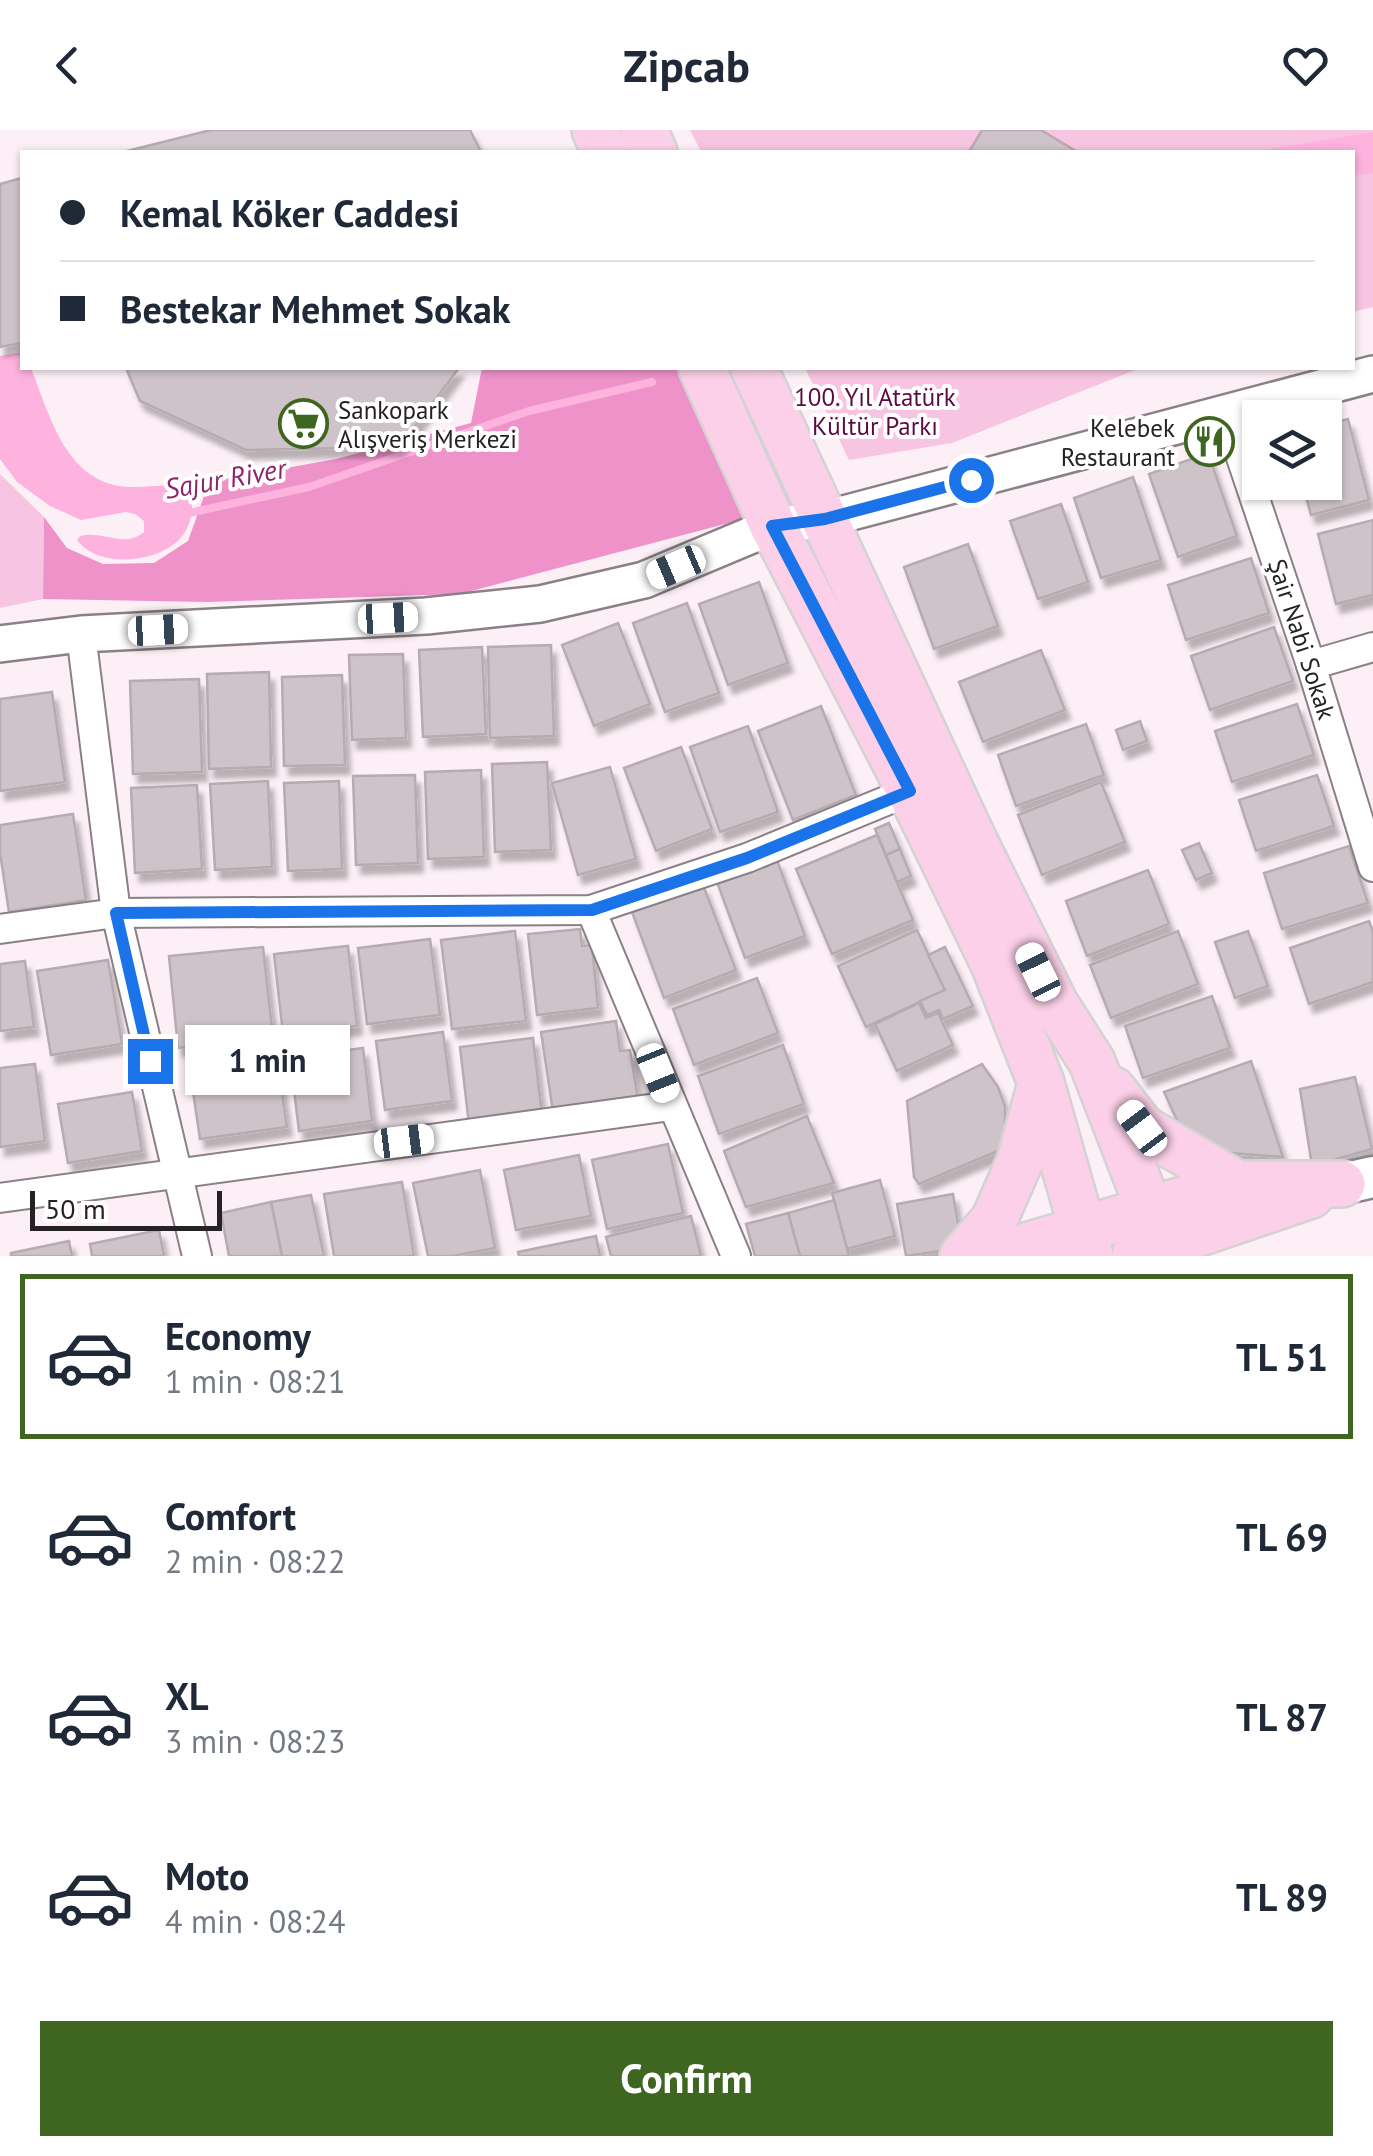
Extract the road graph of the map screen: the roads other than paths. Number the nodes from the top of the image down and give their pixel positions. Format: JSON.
{"nodes":[{"id":1,"x":703,"y":370,"type":"edge"},
{"id":2,"x":755,"y":370,"type":"edge"},
{"id":3,"x":1373,"y":374,"type":"edge"},
{"id":4,"x":1226,"y":413,"type":"junction"},
{"id":5,"x":825,"y":519,"type":"junction"},
{"id":6,"x":772,"y":526,"type":"junction"},
{"id":7,"x":82,"y":634,"type":"junction"},
{"id":8,"x":0,"y":644,"type":"edge"},
{"id":9,"x":1373,"y":647,"type":"edge"},
{"id":10,"x":1311,"y":665,"type":"junction"},
{"id":11,"x":910,"y":791,"type":"junction"},
{"id":12,"x":1373,"y":867,"type":"edge"},
{"id":13,"x":592,"y":910,"type":"junction"},
{"id":14,"x":116,"y":913,"type":"junction"},
{"id":15,"x":0,"y":929,"type":"edge"},
{"id":16,"x":1092,"y":1062,"type":"junction"},
{"id":17,"x":1042,"y":1083,"type":"junction"},
{"id":18,"x":670,"y":1106,"type":"junction"},
{"id":19,"x":176,"y":1171,"type":"junction"},
{"id":20,"x":1357,"y":1181,"type":"edge"},
{"id":21,"x":1237,"y":1184,"type":"junction"},
{"id":22,"x":0,"y":1198,"type":"edge"},
{"id":23,"x":1085,"y":1242,"type":"edge"},
{"id":24,"x":1151,"y":1242,"type":"edge"},
{"id":25,"x":197,"y":1256,"type":"edge"},
{"id":26,"x":736,"y":1256,"type":"edge"},
{"id":27,"x":963,"y":1256,"type":"edge"},
{"id":28,"x":992,"y":1256,"type":"edge"}],
"edges":[{"from":1,"to":6,"type":"main road"},
{"from":2,"to":5,"type":"main road"},
{"from":3,"to":4,"type":"street"},
{"from":4,"to":5,"type":"street"},
{"from":4,"to":10,"type":"street","name":"Şair Nabi Sokak"},
{"from":5,"to":6,"type":"street"},
{"from":5,"to":16,"type":"main road"},
{"from":6,"to":7,"type":"street"},
{"from":6,"to":11,"type":"main road"},
{"from":7,"to":8,"type":"street"},
{"from":7,"to":14,"type":"street"},
{"from":9,"to":10,"type":"street"},
{"from":10,"to":12,"type":"street","name":"Şair Nabi Sokak"},
{"from":11,"to":13,"type":"street"},
{"from":11,"to":17,"type":"main road"},
{"from":13,"to":14,"type":"street"},
{"from":13,"to":18,"type":"street"},
{"from":14,"to":15,"type":"street"},
{"from":14,"to":19,"type":"street"},
{"from":16,"to":21,"type":"main road"},
{"from":16,"to":24,"type":"main road"},
{"from":17,"to":23,"type":"main road"},
{"from":17,"to":27,"type":"main road"},
{"from":18,"to":19,"type":"street"},
{"from":18,"to":26,"type":"street"},
{"from":19,"to":22,"type":"street"},
{"from":19,"to":25,"type":"street"},
{"from":20,"to":21,"type":"main road"},
{"from":20,"to":24,"type":"main road"},
{"from":21,"to":24,"type":"main road"},
{"from":23,"to":24,"type":"main road"},
{"from":23,"to":28,"type":"main road"}]}
